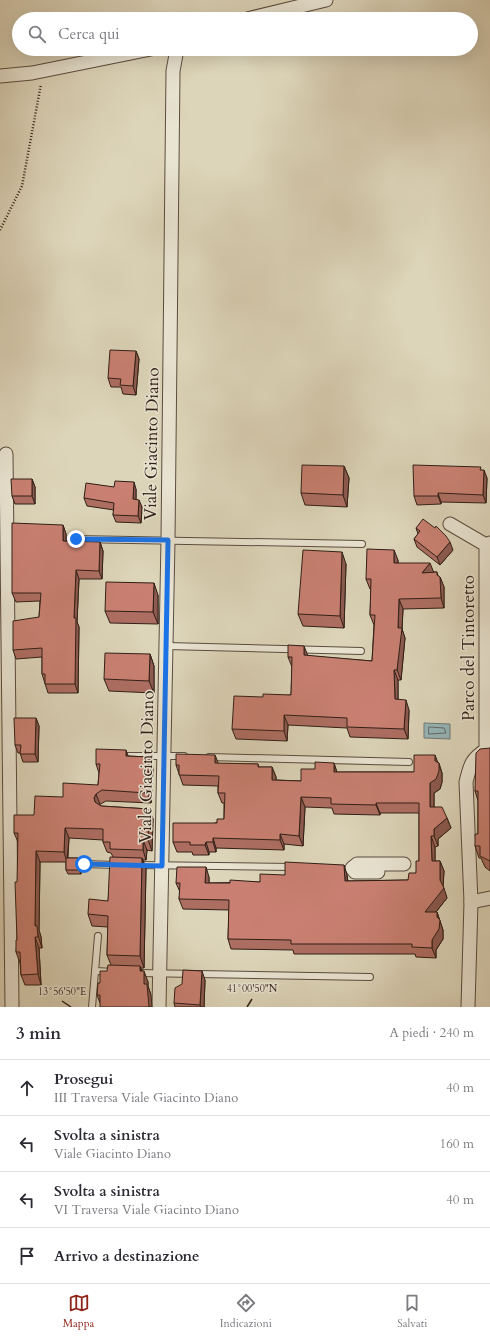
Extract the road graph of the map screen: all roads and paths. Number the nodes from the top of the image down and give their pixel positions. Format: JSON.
{"nodes":[{"id":1,"x":326,"y":0,"type":"edge"},
{"id":2,"x":276,"y":12,"type":"edge"},
{"id":3,"x":117,"y":56,"type":"edge"},
{"id":4,"x":176,"y":56,"type":"edge"},
{"id":5,"x":43,"y":71,"type":"junction"},
{"id":6,"x":0,"y":76,"type":"edge"},
{"id":7,"x":0,"y":230,"type":"edge"},
{"id":8,"x":6,"y":454,"type":"dead end"},
{"id":9,"x":450,"y":524,"type":"dead end"},
{"id":10,"x":76,"y":539,"type":"dead end"},
{"id":11,"x":168,"y":540,"type":"junction"},
{"id":12,"x":362,"y":544,"type":"dead end"},
{"id":13,"x":488,"y":544,"type":"edge"},
{"id":14,"x":167,"y":646,"type":"junction"},
{"id":15,"x":361,"y":651,"type":"dead end"},
{"id":16,"x":488,"y":751,"type":"edge"},
{"id":17,"x":110,"y":756,"type":"edge"},
{"id":18,"x":164,"y":756,"type":"junction"},
{"id":19,"x":188,"y":756,"type":"edge"},
{"id":20,"x":204,"y":757,"type":"edge"},
{"id":21,"x":409,"y":762,"type":"dead end"},
{"id":22,"x":149,"y":811,"type":"edge"},
{"id":23,"x":164,"y":812,"type":"junction"},
{"id":24,"x":84,"y":864,"type":"dead end"},
{"id":25,"x":404,"y":864,"type":"dead end"},
{"id":26,"x":123,"y":865,"type":"edge"},
{"id":27,"x":131,"y":865,"type":"edge"},
{"id":28,"x":162,"y":866,"type":"junction"},
{"id":29,"x":297,"y":868,"type":"edge"},
{"id":30,"x":378,"y":872,"type":"dead end"},
{"id":31,"x":490,"y":898,"type":"edge"},
{"id":32,"x":471,"y":902,"type":"junction"},
{"id":33,"x":98,"y":936,"type":"dead end"},
{"id":34,"x":95,"y":971,"type":"junction"},
{"id":35,"x":124,"y":972,"type":"edge"},
{"id":36,"x":131,"y":972,"type":"edge"},
{"id":37,"x":159,"y":973,"type":"junction"},
{"id":38,"x":370,"y":977,"type":"dead end"},
{"id":39,"x":12,"y":1007,"type":"edge"},
{"id":40,"x":92,"y":1007,"type":"edge"},
{"id":41,"x":158,"y":1007,"type":"edge"},
{"id":42,"x":468,"y":1007,"type":"edge"}],
"edges":[{"from":1,"to":2,"type":"street"},
{"from":3,"to":5,"type":"street"},
{"from":4,"to":11,"type":"street","name":"Viale Giacinto Diano"},
{"from":5,"to":6,"type":"street"},
{"from":5,"to":7,"type":"path"},
{"from":8,"to":39,"type":"street"},
{"from":9,"to":13,"type":"street","name":"Parco del Tintoretto"},
{"from":10,"to":11,"type":"lane"},
{"from":11,"to":12,"type":"lane"},
{"from":11,"to":14,"type":"street","name":"Viale Giacinto Diano"},
{"from":13,"to":16,"type":"street","name":"Parco del Tintoretto"},
{"from":14,"to":15,"type":"lane"},
{"from":14,"to":18,"type":"street","name":"Viale Giacinto Diano"},
{"from":16,"to":32,"type":"street","name":"Parco del Tintoretto"},
{"from":17,"to":18,"type":"lane"},
{"from":18,"to":19,"type":"lane"},
{"from":18,"to":23,"type":"street","name":"Viale Giacinto Diano"},
{"from":20,"to":21,"type":"lane"},
{"from":22,"to":23,"type":"street"},
{"from":23,"to":28,"type":"street","name":"Viale Giacinto Diano"},
{"from":24,"to":26,"type":"lane"},
{"from":25,"to":30,"type":"street"},
{"from":27,"to":28,"type":"lane"},
{"from":28,"to":29,"type":"lane"},
{"from":28,"to":37,"type":"street","name":"Viale Giacinto Diano"},
{"from":31,"to":32,"type":"street"},
{"from":32,"to":42,"type":"street","name":"Parco del Tintoretto"},
{"from":33,"to":34,"type":"lane"},
{"from":34,"to":35,"type":"lane"},
{"from":34,"to":40,"type":"lane"},
{"from":36,"to":37,"type":"lane"},
{"from":37,"to":38,"type":"lane"},
{"from":37,"to":41,"type":"street","name":"Viale Giacinto Diano"}]}
